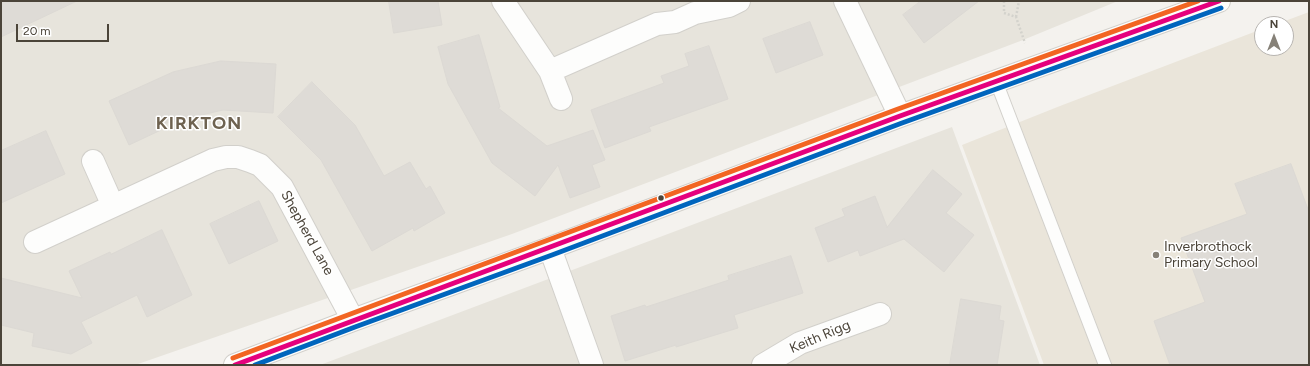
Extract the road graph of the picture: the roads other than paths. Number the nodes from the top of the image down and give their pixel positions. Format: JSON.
{"nodes":[{"id":1,"x":503,"y":1,"type":"edge"},
{"id":2,"x":739,"y":1,"type":"edge"},
{"id":3,"x":845,"y":1,"type":"edge"},
{"id":4,"x":1217,"y":2,"type":"edge"},
{"id":5,"x":550,"y":71,"type":"junction"},
{"id":6,"x":996,"y":81,"type":"junction"},
{"id":7,"x":561,"y":99,"type":"dead end"},
{"id":8,"x":900,"y":116,"type":"junction"},
{"id":9,"x":93,"y":161,"type":"dead end"},
{"id":10,"x":113,"y":206,"type":"junction"},
{"id":11,"x":35,"y":242,"type":"dead end"},
{"id":12,"x":550,"y":248,"type":"junction"},
{"id":13,"x":880,"y":314,"type":"dead end"},
{"id":14,"x":353,"y":320,"type":"junction"},
{"id":15,"x":235,"y":365,"type":"edge"},
{"id":16,"x":592,"y":365,"type":"edge"},
{"id":17,"x":763,"y":365,"type":"edge"},
{"id":18,"x":1105,"y":365,"type":"edge"}],
"edges":[{"from":1,"to":5,"type":"street"},
{"from":2,"to":5,"type":"street"},
{"from":3,"to":8,"type":"street"},
{"from":4,"to":6,"type":"street"},
{"from":5,"to":7,"type":"street"},
{"from":6,"to":8,"type":"street"},
{"from":6,"to":18,"type":"lane"},
{"from":8,"to":12,"type":"street"},
{"from":9,"to":10,"type":"street"},
{"from":10,"to":11,"type":"street","name":"Shepherd Lane"},
{"from":10,"to":14,"type":"street","name":"Shepherd Lane"},
{"from":12,"to":14,"type":"street"},
{"from":12,"to":16,"type":"street"},
{"from":13,"to":17,"type":"street","name":"Keith Rigg"},
{"from":14,"to":15,"type":"street"}]}
